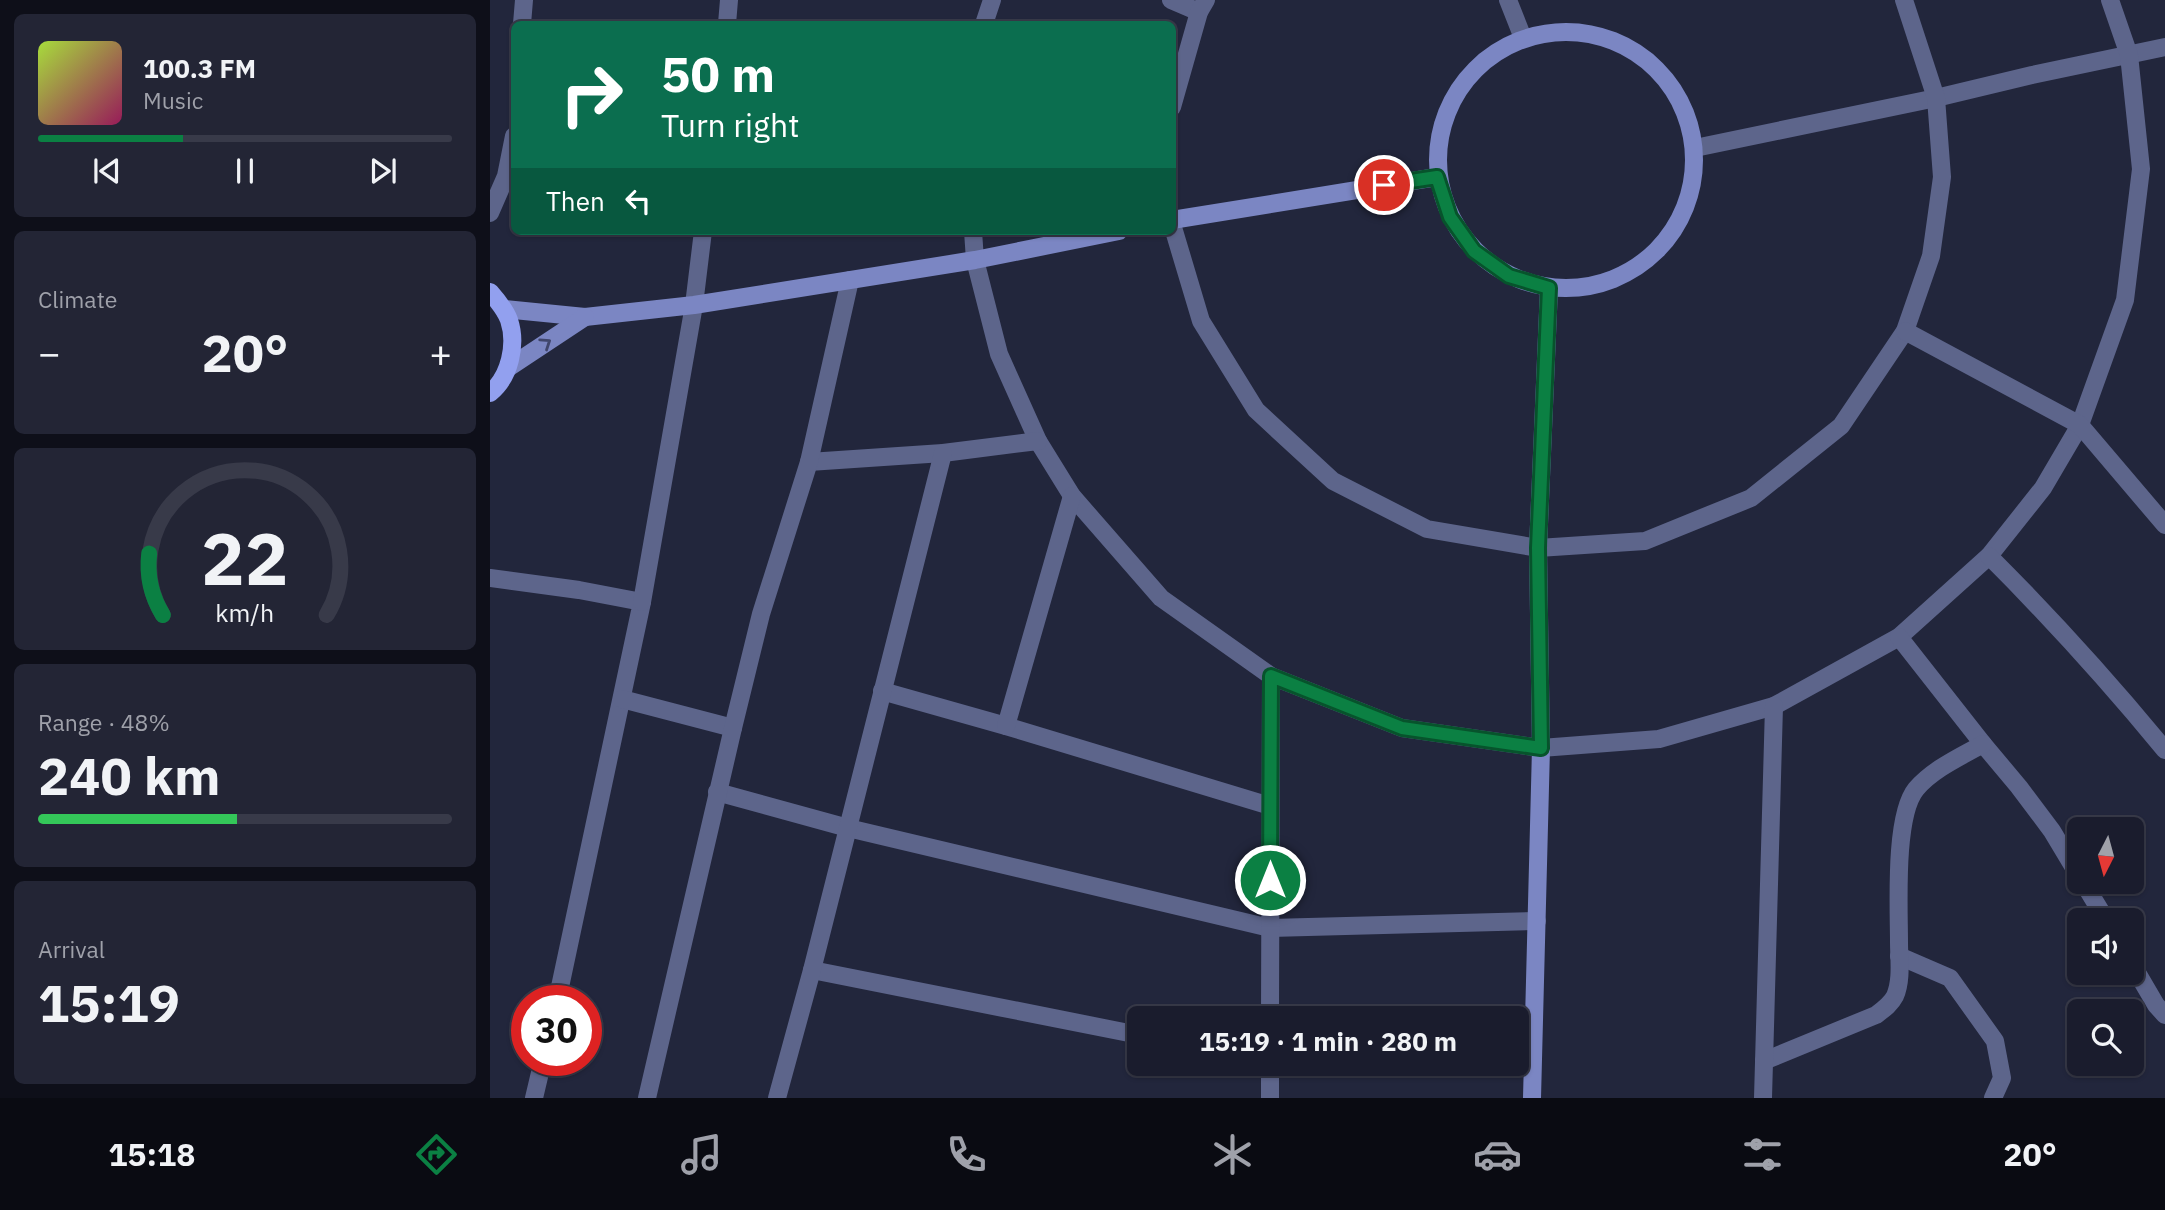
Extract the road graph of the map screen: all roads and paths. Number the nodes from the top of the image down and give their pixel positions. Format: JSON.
{"nodes":[{"id":1,"x":524,"y":0,"type":"edge"},
{"id":2,"x":729,"y":0,"type":"edge"},
{"id":3,"x":992,"y":0,"type":"edge"},
{"id":4,"x":1171,"y":0,"type":"edge"},
{"id":5,"x":1508,"y":0,"type":"edge"},
{"id":6,"x":1904,"y":0,"type":"edge"},
{"id":7,"x":2110,"y":0,"type":"edge"},
{"id":8,"x":1203,"y":6,"type":"edge"},
{"id":9,"x":522,"y":21,"type":"edge"},
{"id":10,"x":727,"y":21,"type":"edge"},
{"id":11,"x":985,"y":21,"type":"edge"},
{"id":12,"x":1523,"y":38,"type":"junction"},
{"id":13,"x":2165,"y":47,"type":"edge"},
{"id":14,"x":2129,"y":55,"type":"junction"},
{"id":15,"x":1176,"y":94,"type":"edge"},
{"id":16,"x":1936,"y":98,"type":"junction"},
{"id":17,"x":1695,"y":148,"type":"junction"},
{"id":18,"x":511,"y":151,"type":"edge"},
{"id":19,"x":1437,"y":177,"type":"junction"},
{"id":20,"x":490,"y":213,"type":"edge"},
{"id":21,"x":1176,"y":221,"type":"edge"},
{"id":22,"x":703,"y":235,"type":"edge"},
{"id":23,"x":973,"y":235,"type":"edge"},
{"id":24,"x":1099,"y":235,"type":"edge"},
{"id":25,"x":1176,"y":235,"type":"edge"},
{"id":26,"x":975,"y":260,"type":"junction"},
{"id":27,"x":490,"y":278,"type":"edge"},
{"id":28,"x":850,"y":280,"type":"junction"},
{"id":29,"x":1549,"y":288,"type":"junction"},
{"id":30,"x":497,"y":300,"type":"edge"},
{"id":31,"x":694,"y":305,"type":"junction"},
{"id":32,"x":585,"y":317,"type":"junction"},
{"id":33,"x":1905,"y":331,"type":"junction"},
{"id":34,"x":508,"y":368,"type":"junction"},
{"id":35,"x":490,"y":393,"type":"edge"},
{"id":36,"x":2080,"y":425,"type":"junction"},
{"id":37,"x":1038,"y":441,"type":"junction"},
{"id":38,"x":943,"y":453,"type":"junction"},
{"id":39,"x":809,"y":462,"type":"junction"},
{"id":40,"x":1072,"y":496,"type":"junction"},
{"id":41,"x":2165,"y":526,"type":"edge"},
{"id":42,"x":1538,"y":548,"type":"junction"},
{"id":43,"x":1989,"y":556,"type":"junction"},
{"id":44,"x":490,"y":578,"type":"edge"},
{"id":45,"x":642,"y":602,"type":"junction"},
{"id":46,"x":1899,"y":637,"type":"junction"},
{"id":47,"x":1271,"y":676,"type":"junction"},
{"id":48,"x":882,"y":691,"type":"junction"},
{"id":49,"x":622,"y":699,"type":"junction"},
{"id":50,"x":1774,"y":706,"type":"junction"},
{"id":51,"x":1006,"y":726,"type":"junction"},
{"id":52,"x":733,"y":729,"type":"junction"},
{"id":53,"x":1983,"y":744,"type":"junction"},
{"id":54,"x":1541,"y":748,"type":"junction"},
{"id":55,"x":2165,"y":750,"type":"edge"},
{"id":56,"x":717,"y":792,"type":"junction"},
{"id":57,"x":1270,"y":806,"type":"junction"},
{"id":58,"x":848,"y":828,"type":"junction"},
{"id":59,"x":2067,"y":856,"type":"edge"},
{"id":60,"x":1537,"y":921,"type":"junction"},
{"id":61,"x":1270,"y":928,"type":"junction"},
{"id":62,"x":1899,"y":956,"type":"junction"},
{"id":63,"x":812,"y":970,"type":"junction"},
{"id":64,"x":2144,"y":984,"type":"edge"},
{"id":65,"x":560,"y":985,"type":"edge"},
{"id":66,"x":1270,"y":1006,"type":"edge"},
{"id":67,"x":2165,"y":1015,"type":"edge"},
{"id":68,"x":1127,"y":1033,"type":"edge"},
{"id":69,"x":1764,"y":1061,"type":"junction"},
{"id":70,"x":539,"y":1076,"type":"edge"},
{"id":71,"x":1270,"y":1076,"type":"edge"},
{"id":72,"x":534,"y":1098,"type":"edge"},
{"id":73,"x":647,"y":1098,"type":"edge"},
{"id":74,"x":777,"y":1098,"type":"edge"},
{"id":75,"x":1270,"y":1098,"type":"edge"},
{"id":76,"x":1532,"y":1098,"type":"edge"},
{"id":77,"x":1763,"y":1098,"type":"edge"},
{"id":78,"x":1993,"y":1098,"type":"edge"}],
"edges":[{"from":1,"to":9,"type":"street"},
{"from":2,"to":10,"type":"street"},
{"from":3,"to":11,"type":"street"},
{"from":4,"to":8,"type":"street"},
{"from":5,"to":12,"type":"street"},
{"from":6,"to":16,"type":"street"},
{"from":7,"to":14,"type":"street"},
{"from":8,"to":15,"type":"street"},
{"from":12,"to":17,"type":"street"},
{"from":12,"to":19,"type":"street"},
{"from":13,"to":14,"type":"street"},
{"from":14,"to":16,"type":"street"},
{"from":14,"to":36,"type":"street"},
{"from":16,"to":17,"type":"street"},
{"from":16,"to":33,"type":"street"},
{"from":17,"to":29,"type":"street"},
{"from":18,"to":20,"type":"street"},
{"from":19,"to":21,"type":"street"},
{"from":19,"to":29,"type":"street"},
{"from":22,"to":31,"type":"street"},
{"from":23,"to":26,"type":"street"},
{"from":24,"to":26,"type":"street"},
{"from":25,"to":42,"type":"street"},
{"from":26,"to":28,"type":"street"},
{"from":26,"to":37,"type":"street"},
{"from":27,"to":30,"type":"main road"},
{"from":28,"to":31,"type":"street"},
{"from":28,"to":39,"type":"street"},
{"from":29,"to":42,"type":"street"},
{"from":30,"to":32,"type":"street"},
{"from":30,"to":34,"type":"main road"},
{"from":31,"to":32,"type":"street"},
{"from":31,"to":45,"type":"street"},
{"from":34,"to":32,"type":"street","one_way":true},
{"from":33,"to":36,"type":"street"},
{"from":33,"to":42,"type":"street"},
{"from":34,"to":35,"type":"main road"},
{"from":36,"to":41,"type":"street"},
{"from":36,"to":43,"type":"street"},
{"from":37,"to":38,"type":"street"},
{"from":37,"to":40,"type":"street"},
{"from":38,"to":39,"type":"street"},
{"from":38,"to":48,"type":"street"},
{"from":39,"to":52,"type":"street"},
{"from":40,"to":47,"type":"street"},
{"from":40,"to":51,"type":"street"},
{"from":42,"to":54,"type":"street"},
{"from":43,"to":46,"type":"street"},
{"from":43,"to":55,"type":"street"},
{"from":44,"to":45,"type":"street"},
{"from":45,"to":49,"type":"street"},
{"from":46,"to":50,"type":"street"},
{"from":46,"to":53,"type":"street"},
{"from":47,"to":54,"type":"street"},
{"from":47,"to":57,"type":"street"},
{"from":48,"to":51,"type":"street"},
{"from":48,"to":58,"type":"street"},
{"from":49,"to":52,"type":"street"},
{"from":49,"to":65,"type":"street"},
{"from":50,"to":54,"type":"street"},
{"from":50,"to":69,"type":"street"},
{"from":51,"to":57,"type":"street"},
{"from":52,"to":56,"type":"street"},
{"from":53,"to":59,"type":"street"},
{"from":53,"to":62,"type":"street"},
{"from":54,"to":60,"type":"street"},
{"from":56,"to":58,"type":"street"},
{"from":56,"to":73,"type":"street"},
{"from":57,"to":61,"type":"street"},
{"from":58,"to":61,"type":"street"},
{"from":58,"to":63,"type":"street"},
{"from":60,"to":61,"type":"street"},
{"from":60,"to":76,"type":"street"},
{"from":61,"to":66,"type":"street"},
{"from":62,"to":69,"type":"street"},
{"from":62,"to":78,"type":"street"},
{"from":63,"to":68,"type":"street"},
{"from":63,"to":74,"type":"street"},
{"from":64,"to":67,"type":"street"},
{"from":69,"to":77,"type":"street"},
{"from":70,"to":72,"type":"street"},
{"from":71,"to":75,"type":"street"}]}
